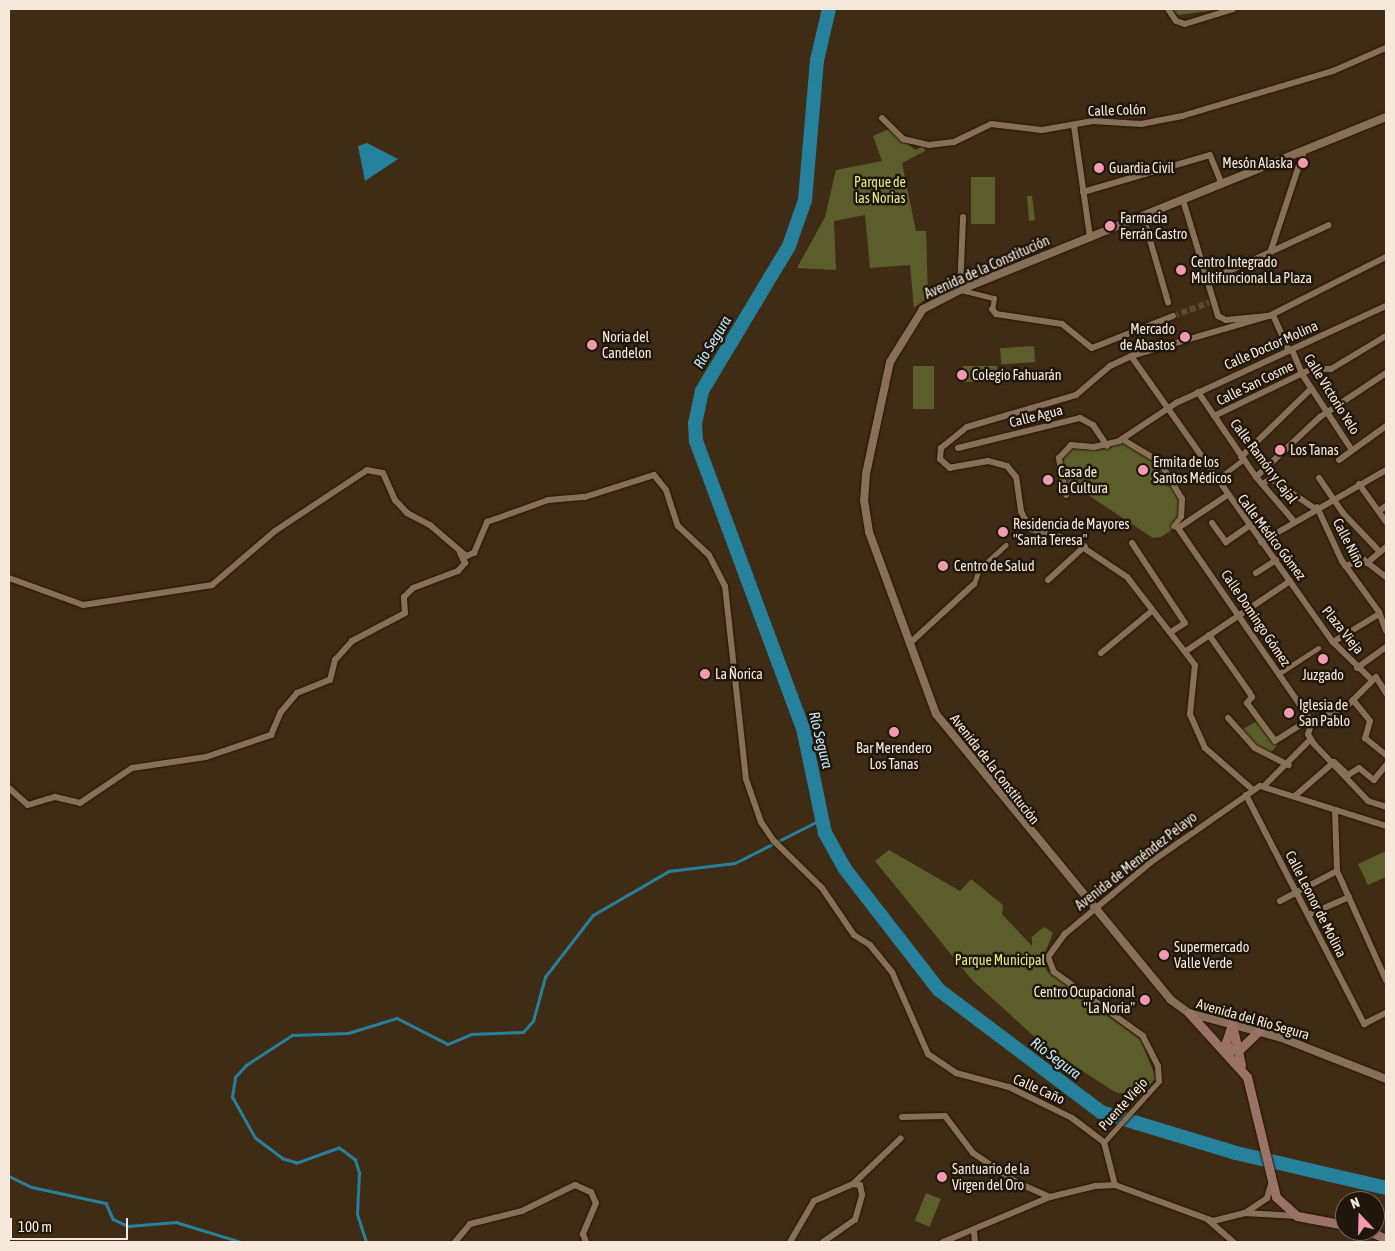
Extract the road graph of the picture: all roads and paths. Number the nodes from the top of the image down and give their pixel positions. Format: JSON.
{"nodes":[{"id":1,"x":1168,"y":9,"type":"edge"},
{"id":2,"x":1233,"y":9,"type":"edge"},
{"id":3,"x":1386,"y":48,"type":"edge"},
{"id":4,"x":1386,"y":117,"type":"edge"},
{"id":5,"x":882,"y":118,"type":"dead end"},
{"id":6,"x":1074,"y":126,"type":"junction"},
{"id":7,"x":1304,"y":150,"type":"junction"},
{"id":8,"x":1222,"y":184,"type":"junction"},
{"id":9,"x":1083,"y":192,"type":"junction"},
{"id":10,"x":1183,"y":200,"type":"junction"},
{"id":11,"x":1143,"y":216,"type":"junction"},
{"id":12,"x":963,"y":217,"type":"dead end"},
{"id":13,"x":1329,"y":225,"type":"dead end"},
{"id":14,"x":1090,"y":237,"type":"junction"},
{"id":15,"x":1270,"y":252,"type":"junction"},
{"id":16,"x":1386,"y":257,"type":"edge"},
{"id":17,"x":1205,"y":282,"type":"junction"},
{"id":18,"x":960,"y":290,"type":"junction"},
{"id":19,"x":1168,"y":302,"type":"dead end"},
{"id":20,"x":1386,"y":306,"type":"edge"},
{"id":21,"x":992,"y":310,"type":"joint"},
{"id":22,"x":1173,"y":316,"type":"tunnel mouth"},
{"id":23,"x":1271,"y":316,"type":"junction"},
{"id":24,"x":1386,"y":336,"type":"edge"},
{"id":25,"x":1290,"y":350,"type":"junction"},
{"id":26,"x":1131,"y":356,"type":"junction"},
{"id":27,"x":1386,"y":373,"type":"edge"},
{"id":28,"x":1302,"y":374,"type":"junction"},
{"id":29,"x":1311,"y":389,"type":"junction"},
{"id":30,"x":1198,"y":392,"type":"junction"},
{"id":31,"x":1168,"y":409,"type":"junction"},
{"id":32,"x":1326,"y":412,"type":"junction"},
{"id":33,"x":1214,"y":416,"type":"junction"},
{"id":34,"x":1386,"y":426,"type":"edge"},
{"id":35,"x":1122,"y":439,"type":"junction"},
{"id":36,"x":1107,"y":446,"type":"junction"},
{"id":37,"x":958,"y":448,"type":"dead end"},
{"id":38,"x":1352,"y":450,"type":"junction"},
{"id":39,"x":1242,"y":458,"type":"junction"},
{"id":40,"x":1339,"y":460,"type":"dead end"},
{"id":41,"x":1386,"y":470,"type":"edge"},
{"id":42,"x":1256,"y":477,"type":"junction"},
{"id":43,"x":1320,"y":478,"type":"dead end"},
{"id":44,"x":1216,"y":481,"type":"junction"},
{"id":45,"x":1262,"y":484,"type":"junction"},
{"id":46,"x":1359,"y":484,"type":"junction"},
{"id":47,"x":1066,"y":494,"type":"dead end"},
{"id":48,"x":1226,"y":496,"type":"junction"},
{"id":49,"x":1334,"y":498,"type":"junction"},
{"id":50,"x":1386,"y":506,"type":"edge"},
{"id":51,"x":1316,"y":507,"type":"junction"},
{"id":52,"x":1379,"y":511,"type":"junction"},
{"id":53,"x":1181,"y":516,"type":"joint"},
{"id":54,"x":1293,"y":520,"type":"junction"},
{"id":55,"x":1386,"y":522,"type":"edge"},
{"id":56,"x":1212,"y":523,"type":"dead end"},
{"id":57,"x":1249,"y":526,"type":"junction"},
{"id":58,"x":1176,"y":527,"type":"junction"},
{"id":59,"x":1261,"y":542,"type":"junction"},
{"id":60,"x":1132,"y":543,"type":"dead end"},
{"id":61,"x":1006,"y":545,"type":"dead end"},
{"id":62,"x":1084,"y":546,"type":"junction"},
{"id":63,"x":1386,"y":547,"type":"edge"},
{"id":64,"x":1380,"y":552,"type":"junction"},
{"id":65,"x":460,"y":553,"type":"junction"},
{"id":66,"x":1276,"y":560,"type":"junction"},
{"id":67,"x":1367,"y":562,"type":"junction"},
{"id":68,"x":1345,"y":566,"type":"junction"},
{"id":69,"x":1256,"y":573,"type":"dead end"},
{"id":70,"x":9,"y":578,"type":"edge"},
{"id":71,"x":1386,"y":578,"type":"edge"},
{"id":72,"x":1048,"y":580,"type":"dead end"},
{"id":73,"x":1290,"y":581,"type":"junction"},
{"id":74,"x":974,"y":584,"type":"joint"},
{"id":75,"x":1309,"y":608,"type":"joint"},
{"id":76,"x":1153,"y":610,"type":"junction"},
{"id":77,"x":1379,"y":614,"type":"junction"},
{"id":78,"x":1239,"y":615,"type":"junction"},
{"id":79,"x":1386,"y":631,"type":"edge"},
{"id":80,"x":1171,"y":632,"type":"junction"},
{"id":81,"x":1209,"y":635,"type":"junction"},
{"id":82,"x":1333,"y":642,"type":"junction"},
{"id":83,"x":909,"y":644,"type":"junction"},
{"id":84,"x":1386,"y":647,"type":"edge"},
{"id":85,"x":1318,"y":648,"type":"dead end"},
{"id":86,"x":1186,"y":650,"type":"junction"},
{"id":87,"x":1101,"y":653,"type":"dead end"},
{"id":88,"x":1357,"y":668,"type":"junction"},
{"id":89,"x":1278,"y":674,"type":"junction"},
{"id":90,"x":1374,"y":678,"type":"junction"},
{"id":91,"x":1386,"y":693,"type":"edge"},
{"id":92,"x":1353,"y":700,"type":"junction"},
{"id":93,"x":1228,"y":718,"type":"dead end"},
{"id":94,"x":1311,"y":720,"type":"junction"},
{"id":95,"x":1310,"y":740,"type":"junction"},
{"id":96,"x":1386,"y":755,"type":"edge"},
{"id":97,"x":1331,"y":763,"type":"junction"},
{"id":98,"x":1289,"y":765,"type":"junction"},
{"id":99,"x":1386,"y":765,"type":"edge"},
{"id":100,"x":1265,"y":785,"type":"junction"},
{"id":101,"x":9,"y":788,"type":"edge"},
{"id":102,"x":1253,"y":790,"type":"junction"},
{"id":103,"x":1246,"y":795,"type":"junction"},
{"id":104,"x":1296,"y":795,"type":"junction"},
{"id":105,"x":1386,"y":807,"type":"edge"},
{"id":106,"x":1335,"y":810,"type":"junction"},
{"id":107,"x":1386,"y":826,"type":"edge"},
{"id":108,"x":1337,"y":871,"type":"junction"},
{"id":109,"x":1296,"y":892,"type":"junction"},
{"id":110,"x":1349,"y":897,"type":"junction"},
{"id":111,"x":1280,"y":901,"type":"dead end"},
{"id":112,"x":1093,"y":909,"type":"junction"},
{"id":113,"x":1308,"y":915,"type":"junction"},
{"id":114,"x":1385,"y":975,"type":"edge"},
{"id":115,"x":1189,"y":1013,"type":"junction"},
{"id":116,"x":1386,"y":1013,"type":"edge"},
{"id":117,"x":1232,"y":1024,"type":"junction"},
{"id":118,"x":1259,"y":1031,"type":"junction"},
{"id":119,"x":1234,"y":1052,"type":"junction"},
{"id":120,"x":1386,"y":1079,"type":"edge"},
{"id":121,"x":1159,"y":1081,"type":"joint"},
{"id":122,"x":902,"y":1117,"type":"dead end"},
{"id":123,"x":901,"y":1138,"type":"dead end"},
{"id":124,"x":1104,"y":1142,"type":"junction"},
{"id":125,"x":853,"y":1184,"type":"junction"},
{"id":126,"x":1271,"y":1184,"type":"junction"},
{"id":127,"x":1115,"y":1185,"type":"junction"},
{"id":128,"x":1050,"y":1197,"type":"junction"},
{"id":129,"x":1244,"y":1214,"type":"junction"},
{"id":130,"x":1297,"y":1216,"type":"junction"},
{"id":131,"x":1207,"y":1219,"type":"junction"},
{"id":132,"x":1335,"y":1223,"type":"edge"},
{"id":133,"x":974,"y":1231,"type":"junction"},
{"id":134,"x":455,"y":1242,"type":"edge"},
{"id":135,"x":586,"y":1242,"type":"edge"},
{"id":136,"x":790,"y":1242,"type":"edge"},
{"id":137,"x":823,"y":1242,"type":"edge"},
{"id":138,"x":943,"y":1242,"type":"edge"},
{"id":139,"x":975,"y":1242,"type":"edge"},
{"id":140,"x":1233,"y":1242,"type":"edge"}],
"edges":[{"from":1,"to":2,"type":"street"},
{"from":3,"to":6,"type":"street","name":"Calle Colón"},
{"from":4,"to":7,"type":"street","name":"Avenida de la Constitución"},
{"from":5,"to":6,"type":"street","name":"Calle Colón"},
{"from":6,"to":9,"type":"street"},
{"from":7,"to":8,"type":"street","name":"Avenida de la Constitución"},
{"from":7,"to":15,"type":"street"},
{"from":8,"to":9,"type":"street"},
{"from":8,"to":10,"type":"street","name":"Avenida de la Constitución"},
{"from":9,"to":14,"type":"street"},
{"from":10,"to":11,"type":"street","name":"Avenida de la Constitución"},
{"from":10,"to":17,"type":"street"},
{"from":11,"to":14,"type":"street","name":"Avenida de la Constitución"},
{"from":11,"to":19,"type":"street"},
{"from":12,"to":18,"type":"street"},
{"from":13,"to":15,"type":"street"},
{"from":14,"to":18,"type":"street","name":"Avenida de la Constitución"},
{"from":15,"to":17,"type":"street"},
{"from":16,"to":23,"type":"street"},
{"from":17,"to":23,"type":"street"},
{"from":18,"to":21,"type":"street"},
{"from":18,"to":83,"type":"street","name":"Avenida de la Constitución"},
{"from":20,"to":25,"type":"street","name":"Calle Doctor Molina"},
{"from":21,"to":22,"type":"street"},
{"from":23,"to":25,"type":"street","name":"Calle Victorio Yelo"},
{"from":23,"to":26,"type":"street"},
{"from":24,"to":28,"type":"street","name":"Calle San Cosme"},
{"from":25,"to":28,"type":"street","name":"Calle Victorio Yelo"},
{"from":25,"to":30,"type":"street","name":"Calle Doctor Molina"},
{"from":26,"to":31,"type":"street","name":"Calle Médico Gómez"},
{"from":26,"to":62,"type":"street"},
{"from":27,"to":32,"type":"street"},
{"from":28,"to":29,"type":"street","name":"Calle Victorio Yelo"},
{"from":28,"to":33,"type":"street","name":"Calle San Cosme"},
{"from":29,"to":32,"type":"street","name":"Calle Victorio Yelo"},
{"from":29,"to":39,"type":"street"},
{"from":30,"to":31,"type":"street","name":"Calle Doctor Molina"},
{"from":30,"to":33,"type":"street","name":"Calle Ramón y Cajal"},
{"from":31,"to":35,"type":"street","name":"Calle Doctor Molina"},
{"from":31,"to":44,"type":"street","name":"Calle Médico Gómez"},
{"from":32,"to":38,"type":"street","name":"Calle Victorio Yelo"},
{"from":32,"to":42,"type":"street"},
{"from":33,"to":39,"type":"street","name":"Calle Ramón y Cajal"},
{"from":34,"to":38,"type":"street"},
{"from":35,"to":36,"type":"street","name":"Calle Doctor Molina"},
{"from":35,"to":53,"type":"street"},
{"from":36,"to":37,"type":"street","name":"Calle Agua"},
{"from":36,"to":47,"type":"street"},
{"from":38,"to":40,"type":"street"},
{"from":39,"to":42,"type":"street","name":"Calle Ramón y Cajal"},
{"from":39,"to":44,"type":"street"},
{"from":41,"to":46,"type":"street"},
{"from":42,"to":45,"type":"street","name":"Calle Ramón y Cajal"},
{"from":43,"to":49,"type":"street"},
{"from":44,"to":48,"type":"street","name":"Calle Médico Gómez"},
{"from":45,"to":51,"type":"street"},
{"from":45,"to":54,"type":"street","name":"Calle Ramón y Cajal"},
{"from":46,"to":49,"type":"street"},
{"from":46,"to":52,"type":"street"},
{"from":48,"to":57,"type":"street","name":"Calle Médico Gómez"},
{"from":48,"to":58,"type":"street"},
{"from":49,"to":51,"type":"street"},
{"from":49,"to":64,"type":"street"},
{"from":50,"to":52,"type":"street"},
{"from":51,"to":54,"type":"street"},
{"from":51,"to":68,"type":"street","name":"Calle Niño"},
{"from":52,"to":55,"type":"street"},
{"from":53,"to":58,"type":"street"},
{"from":54,"to":59,"type":"street"},
{"from":56,"to":57,"type":"street"},
{"from":57,"to":59,"type":"street","name":"Calle Médico Gómez"},
{"from":58,"to":78,"type":"street","name":"Calle Domingo Gómez"},
{"from":59,"to":66,"type":"street","name":"Calle Médico Gómez"},
{"from":60,"to":80,"type":"street"},
{"from":61,"to":74,"type":"street"},
{"from":62,"to":72,"type":"street"},
{"from":62,"to":76,"type":"street"},
{"from":63,"to":64,"type":"street"},
{"from":64,"to":67,"type":"street"},
{"from":65,"to":70,"type":"street"},
{"from":65,"to":101,"type":"street"},
{"from":65,"to":124,"type":"street","name":"Calle Caño"},
{"from":66,"to":69,"type":"street"},
{"from":66,"to":73,"type":"street","name":"Calle Médico Gómez"},
{"from":67,"to":68,"type":"street"},
{"from":67,"to":71,"type":"street"},
{"from":68,"to":77,"type":"street","name":"Calle Niño"},
{"from":73,"to":75,"type":"street","name":"Calle Médico Gómez"},
{"from":73,"to":78,"type":"street"},
{"from":74,"to":83,"type":"street"},
{"from":75,"to":82,"type":"street","name":"Plaza Vieja"},
{"from":76,"to":80,"type":"street"},
{"from":76,"to":87,"type":"street"},
{"from":77,"to":79,"type":"street","name":"Calle Niño"},
{"from":77,"to":82,"type":"street"},
{"from":78,"to":81,"type":"street"},
{"from":78,"to":89,"type":"street","name":"Calle Domingo Gómez"},
{"from":80,"to":86,"type":"street"},
{"from":81,"to":86,"type":"street"},
{"from":81,"to":94,"type":"street"},
{"from":82,"to":88,"type":"street","name":"Plaza Vieja"},
{"from":83,"to":112,"type":"street","name":"Avenida de la Constitución"},
{"from":84,"to":88,"type":"street"},
{"from":85,"to":89,"type":"street"},
{"from":86,"to":102,"type":"street"},
{"from":88,"to":90,"type":"street","name":"Plaza Vieja"},
{"from":89,"to":94,"type":"street","name":"Calle Domingo Gómez"},
{"from":90,"to":91,"type":"street","name":"Plaza Vieja"},
{"from":90,"to":92,"type":"street"},
{"from":92,"to":94,"type":"street"},
{"from":92,"to":96,"type":"street"},
{"from":93,"to":98,"type":"street"},
{"from":94,"to":95,"type":"street"},
{"from":95,"to":97,"type":"street"},
{"from":95,"to":98,"type":"street","name":"Avenida de Menéndez Pelayo"},
{"from":97,"to":99,"type":"street"},
{"from":97,"to":104,"type":"street"},
{"from":97,"to":105,"type":"street"},
{"from":98,"to":100,"type":"street","name":"Avenida de Menéndez Pelayo"},
{"from":100,"to":102,"type":"street","name":"Avenida de Menéndez Pelayo"},
{"from":100,"to":104,"type":"street"},
{"from":102,"to":103,"type":"street","name":"Avenida de Menéndez Pelayo"},
{"from":103,"to":109,"type":"street","name":"Calle Leonor de Molina"},
{"from":103,"to":112,"type":"street","name":"Avenida de Menéndez Pelayo"},
{"from":104,"to":106,"type":"street"},
{"from":106,"to":107,"type":"street"},
{"from":106,"to":108,"type":"street"},
{"from":108,"to":109,"type":"street"},
{"from":108,"to":110,"type":"street"},
{"from":109,"to":111,"type":"street"},
{"from":109,"to":113,"type":"street","name":"Calle Leonor de Molina"},
{"from":110,"to":113,"type":"street"},
{"from":110,"to":114,"type":"street"},
{"from":112,"to":115,"type":"street","name":"Avenida del Río Segura"},
{"from":112,"to":121,"type":"street","name":"Avenida de Menéndez Pelayo"},
{"from":113,"to":116,"type":"street","name":"Calle Leonor de Molina"},
{"from":115,"to":117,"type":"street","name":"Avenida del Río Segura"},
{"from":115,"to":119,"type":"main road"},
{"from":117,"to":118,"type":"street","name":"Avenida del Río Segura"},
{"from":117,"to":119,"type":"main road"},
{"from":118,"to":119,"type":"main road"},
{"from":118,"to":120,"type":"street","name":"Avenida del Río Segura"},
{"from":119,"to":126,"type":"main road"},
{"from":121,"to":124,"type":"street","name":"Puente Viejo"},
{"from":122,"to":128,"type":"street"},
{"from":123,"to":125,"type":"street"},
{"from":124,"to":127,"type":"street"},
{"from":125,"to":136,"type":"street"},
{"from":125,"to":137,"type":"street"},
{"from":126,"to":129,"type":"street"},
{"from":126,"to":130,"type":"main road"},
{"from":127,"to":128,"type":"street"},
{"from":127,"to":131,"type":"street"},
{"from":128,"to":133,"type":"street"},
{"from":129,"to":130,"type":"street"},
{"from":129,"to":131,"type":"street"},
{"from":130,"to":132,"type":"main road"},
{"from":131,"to":140,"type":"street"},
{"from":133,"to":138,"type":"street"},
{"from":133,"to":139,"type":"street"},
{"from":134,"to":135,"type":"street"}]}
